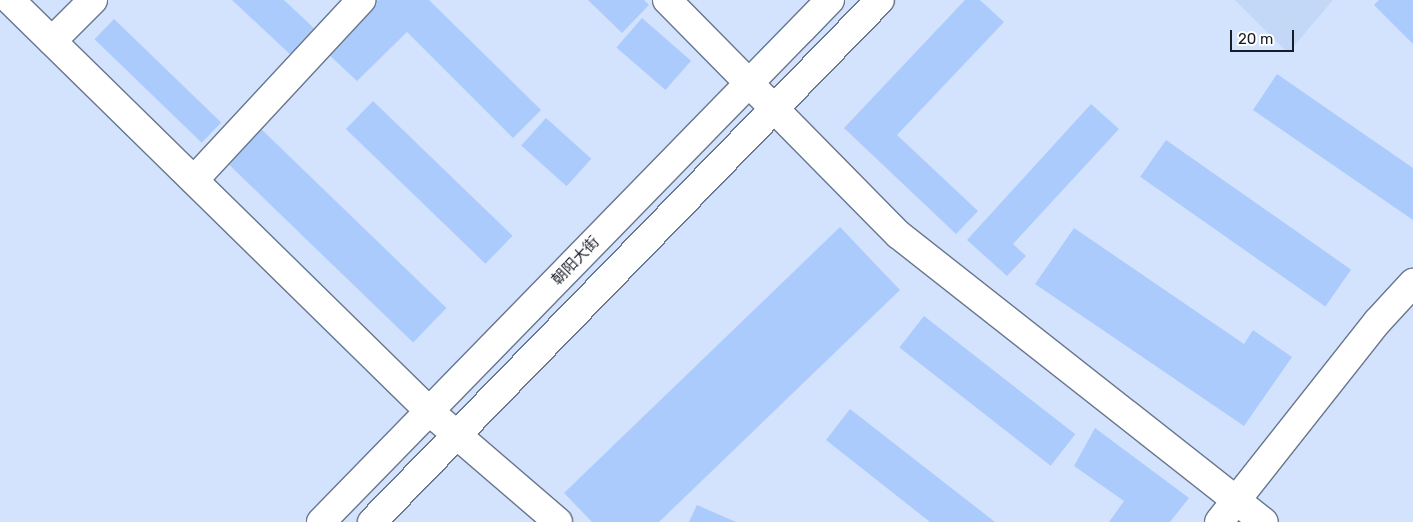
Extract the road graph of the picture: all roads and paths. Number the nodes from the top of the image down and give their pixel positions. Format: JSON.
{"nodes":[{"id":1,"x":10,"y":0,"type":"edge"},
{"id":2,"x":93,"y":0,"type":"edge"},
{"id":3,"x":361,"y":0,"type":"edge"},
{"id":4,"x":667,"y":0,"type":"edge"},
{"id":5,"x":830,"y":0,"type":"edge"},
{"id":6,"x":880,"y":0,"type":"edge"},
{"id":7,"x":52,"y":41,"type":"junction"},
{"id":8,"x":750,"y":83,"type":"junction"},
{"id":9,"x":775,"y":108,"type":"junction"},
{"id":10,"x":194,"y":180,"type":"junction"},
{"id":11,"x":1413,"y":283,"type":"edge"},
{"id":12,"x":430,"y":411,"type":"junction"},
{"id":13,"x":457,"y":435,"type":"junction"},
{"id":14,"x":1235,"y":500,"type":"junction"},
{"id":15,"x":321,"y":522,"type":"edge"},
{"id":16,"x":372,"y":522,"type":"edge"},
{"id":17,"x":558,"y":522,"type":"edge"},
{"id":18,"x":1219,"y":522,"type":"edge"},
{"id":19,"x":1264,"y":522,"type":"edge"}],
"edges":[{"from":1,"to":7,"type":"street"},
{"from":2,"to":7,"type":"street"},
{"from":3,"to":10,"type":"street"},
{"from":4,"to":8,"type":"street"},
{"from":5,"to":8,"type":"street","name":"朝阳大街"},
{"from":6,"to":9,"type":"street"},
{"from":7,"to":10,"type":"street"},
{"from":8,"to":9,"type":"street"},
{"from":8,"to":12,"type":"street","name":"朝阳大街"},
{"from":9,"to":13,"type":"street"},
{"from":9,"to":14,"type":"street"},
{"from":10,"to":12,"type":"street"},
{"from":11,"to":14,"type":"street"},
{"from":12,"to":13,"type":"street"},
{"from":12,"to":15,"type":"street","name":"朝阳大街"},
{"from":13,"to":16,"type":"street"},
{"from":13,"to":17,"type":"street"},
{"from":14,"to":18,"type":"street"},
{"from":14,"to":19,"type":"street"}]}
